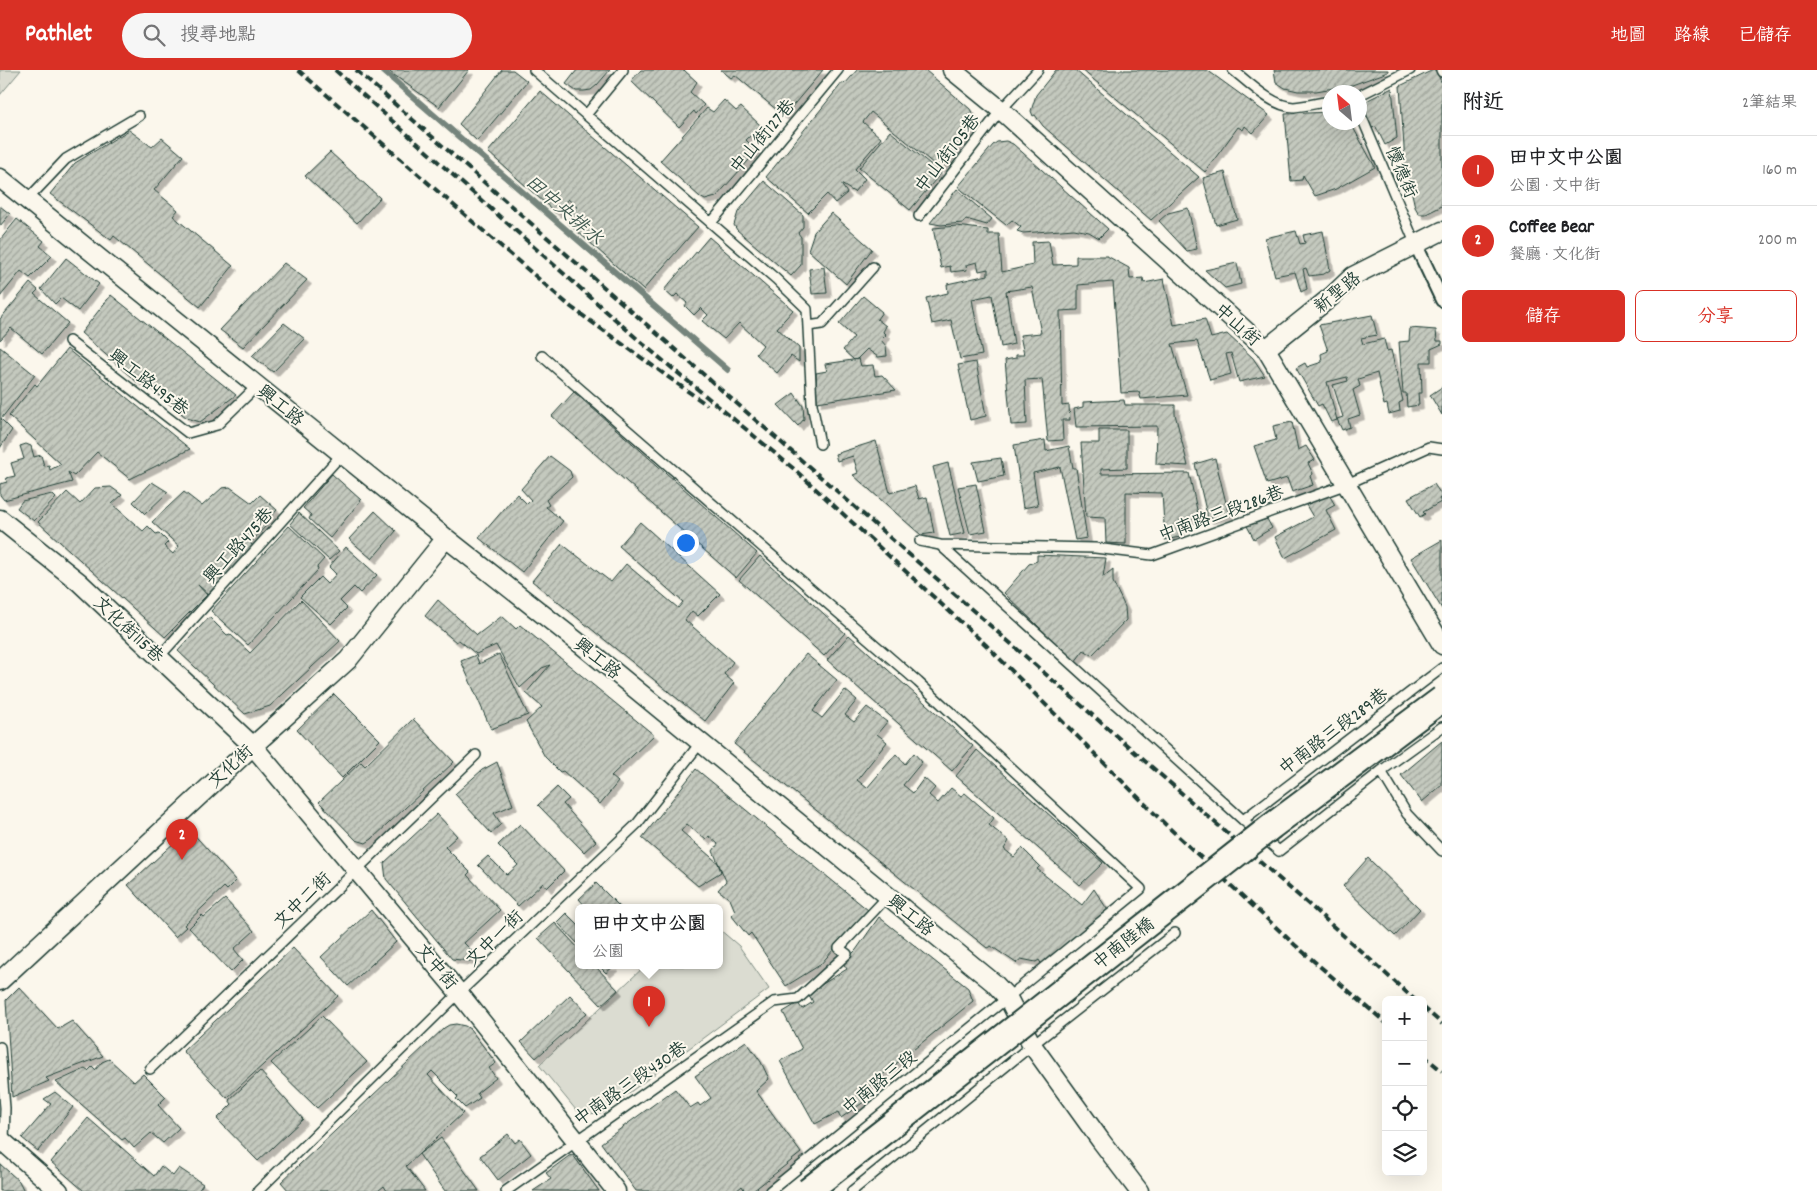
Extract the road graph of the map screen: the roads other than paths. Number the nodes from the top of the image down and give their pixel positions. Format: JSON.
{"nodes":[{"id":1,"x":534,"y":70,"type":"edge"},
{"id":2,"x":623,"y":70,"type":"edge"},
{"id":3,"x":838,"y":70,"type":"edge"},
{"id":4,"x":952,"y":70,"type":"edge"},
{"id":5,"x":1038,"y":70,"type":"edge"},
{"id":6,"x":1233,"y":70,"type":"edge"},
{"id":7,"x":1410,"y":70,"type":"edge"},
{"id":8,"x":1400,"y":72,"type":"edge"},
{"id":9,"x":1367,"y":91,"type":"edge"},
{"id":10,"x":1322,"y":102,"type":"edge"},
{"id":11,"x":1001,"y":110,"type":"junction"},
{"id":12,"x":586,"y":115,"type":"junction"},
{"id":13,"x":139,"y":116,"type":"dead end"},
{"id":14,"x":1367,"y":130,"type":"edge"},
{"id":15,"x":0,"y":178,"type":"edge"},
{"id":16,"x":27,"y":200,"type":"junction"},
{"id":17,"x":919,"y":216,"type":"dead end"},
{"id":18,"x":711,"y":223,"type":"junction"},
{"id":19,"x":1439,"y":234,"type":"edge"},
{"id":20,"x":1415,"y":244,"type":"junction"},
{"id":21,"x":873,"y":267,"type":"dead end"},
{"id":22,"x":1442,"y":300,"type":"edge"},
{"id":23,"x":808,"y":326,"type":"junction"},
{"id":24,"x":69,"y":341,"type":"dead end"},
{"id":25,"x":1266,"y":349,"type":"junction"},
{"id":26,"x":542,"y":356,"type":"dead end"},
{"id":27,"x":257,"y":386,"type":"junction"},
{"id":28,"x":820,"y":444,"type":"dead end"},
{"id":29,"x":1442,"y":449,"type":"edge"},
{"id":30,"x":342,"y":454,"type":"junction"},
{"id":31,"x":1347,"y":484,"type":"junction"},
{"id":32,"x":0,"y":519,"type":"edge"},
{"id":33,"x":446,"y":538,"type":"junction"},
{"id":34,"x":920,"y":541,"type":"dead end"},
{"id":35,"x":940,"y":545,"type":"junction"},
{"id":36,"x":1442,"y":644,"type":"edge"},
{"id":37,"x":159,"y":657,"type":"junction"},
{"id":38,"x":1442,"y":668,"type":"edge"},
{"id":39,"x":1442,"y":699,"type":"edge"},
{"id":40,"x":1442,"y":727,"type":"edge"},
{"id":41,"x":701,"y":742,"type":"junction"},
{"id":42,"x":253,"y":746,"type":"junction"},
{"id":43,"x":476,"y":755,"type":"dead end"},
{"id":44,"x":1381,"y":771,"type":"junction"},
{"id":45,"x":1243,"y":820,"type":"junction"},
{"id":46,"x":1442,"y":851,"type":"edge"},
{"id":47,"x":356,"y":870,"type":"junction"},
{"id":48,"x":888,"y":896,"type":"junction"},
{"id":49,"x":1176,"y":933,"type":"dead end"},
{"id":50,"x":0,"y":981,"type":"edge"},
{"id":51,"x":459,"y":993,"type":"junction"},
{"id":52,"x":1008,"y":998,"type":"junction"},
{"id":53,"x":1032,"y":1045,"type":"junction"},
{"id":54,"x":0,"y":1047,"type":"edge"},
{"id":55,"x":150,"y":1069,"type":"dead end"},
{"id":56,"x":577,"y":1140,"type":"junction"},
{"id":57,"x":2,"y":1141,"type":"edge"},
{"id":58,"x":54,"y":1189,"type":"edge"},
{"id":59,"x":258,"y":1191,"type":"edge"},
{"id":60,"x":506,"y":1191,"type":"edge"},
{"id":61,"x":616,"y":1191,"type":"edge"},
{"id":62,"x":770,"y":1191,"type":"edge"},
{"id":63,"x":808,"y":1191,"type":"edge"},
{"id":64,"x":852,"y":1191,"type":"edge"},
{"id":65,"x":1139,"y":1191,"type":"edge"}],
"edges":[{"from":1,"to":12,"type":"lane"},
{"from":2,"to":12,"type":"lane"},
{"from":3,"to":18,"type":"lane","name":"中山街127巷"},
{"from":4,"to":11,"type":"street","name":"中山街"},
{"from":5,"to":11,"type":"lane"},
{"from":6,"to":10,"type":"lane"},
{"from":7,"to":8,"type":"lane"},
{"from":8,"to":9,"type":"lane"},
{"from":11,"to":17,"type":"lane","name":"中山街105巷"},
{"from":11,"to":25,"type":"street","name":"中山街"},
{"from":12,"to":18,"type":"lane"},
{"from":13,"to":16,"type":"lane"},
{"from":14,"to":20,"type":"lane","name":"懷德街"},
{"from":15,"to":16,"type":"street","name":"興工路"},
{"from":16,"to":27,"type":"street","name":"興工路"},
{"from":18,"to":23,"type":"lane"},
{"from":19,"to":20,"type":"street","name":"新聖路"},
{"from":20,"to":22,"type":"street"},
{"from":20,"to":25,"type":"street","name":"新聖路"},
{"from":21,"to":23,"type":"lane"},
{"from":23,"to":28,"type":"lane"},
{"from":24,"to":27,"type":"lane","name":"興工路495巷"},
{"from":25,"to":31,"type":"street","name":"中山街"},
{"from":26,"to":52,"type":"lane","name":"中南路三段"},
{"from":27,"to":30,"type":"street","name":"興工路"},
{"from":29,"to":31,"type":"lane","name":"中南路三段286巷"},
{"from":30,"to":33,"type":"street","name":"興工路"},
{"from":30,"to":37,"type":"lane","name":"興工路475巷"},
{"from":31,"to":35,"type":"lane","name":"中南路三段286巷"},
{"from":31,"to":36,"type":"street","name":"中山街"},
{"from":32,"to":37,"type":"street","name":"文化街115巷"},
{"from":33,"to":41,"type":"street","name":"興工路"},
{"from":33,"to":42,"type":"street","name":"文化街"},
{"from":34,"to":35,"type":"lane","name":"中南路三段286巷"},
{"from":35,"to":45,"type":"lane"},
{"from":37,"to":42,"type":"street","name":"文化街115巷"},
{"from":38,"to":45,"type":"lane","name":"中南路三段289巷"},
{"from":39,"to":63,"type":"main road","name":"中南陸橋","bridge":true},
{"from":40,"to":44,"type":"lane"},
{"from":41,"to":48,"type":"street","name":"興工路"},
{"from":41,"to":51,"type":"lane","name":"文中一街"},
{"from":42,"to":47,"type":"street","name":"文中街"},
{"from":42,"to":50,"type":"street","name":"文化街"},
{"from":43,"to":47,"type":"lane","name":"文中二街"},
{"from":44,"to":45,"type":"lane"},
{"from":44,"to":46,"type":"lane"},
{"from":47,"to":51,"type":"street","name":"文中街"},
{"from":47,"to":55,"type":"lane","name":"文中二街"},
{"from":48,"to":52,"type":"street","name":"興工路"},
{"from":48,"to":56,"type":"lane","name":"中南路三段430巷"},
{"from":49,"to":53,"type":"lane"},
{"from":51,"to":56,"type":"street","name":"文中街"},
{"from":51,"to":59,"type":"lane","name":"文中一街"},
{"from":52,"to":53,"type":"street","name":"興工路"},
{"from":52,"to":62,"type":"lane","name":"中南路三段"},
{"from":53,"to":64,"type":"lane"},
{"from":53,"to":65,"type":"street","name":"興工路"},
{"from":54,"to":57,"type":"lane"},
{"from":56,"to":60,"type":"lane","name":"中南路三段430巷"},
{"from":56,"to":61,"type":"street","name":"文中街"},
{"from":57,"to":58,"type":"street"}]}
